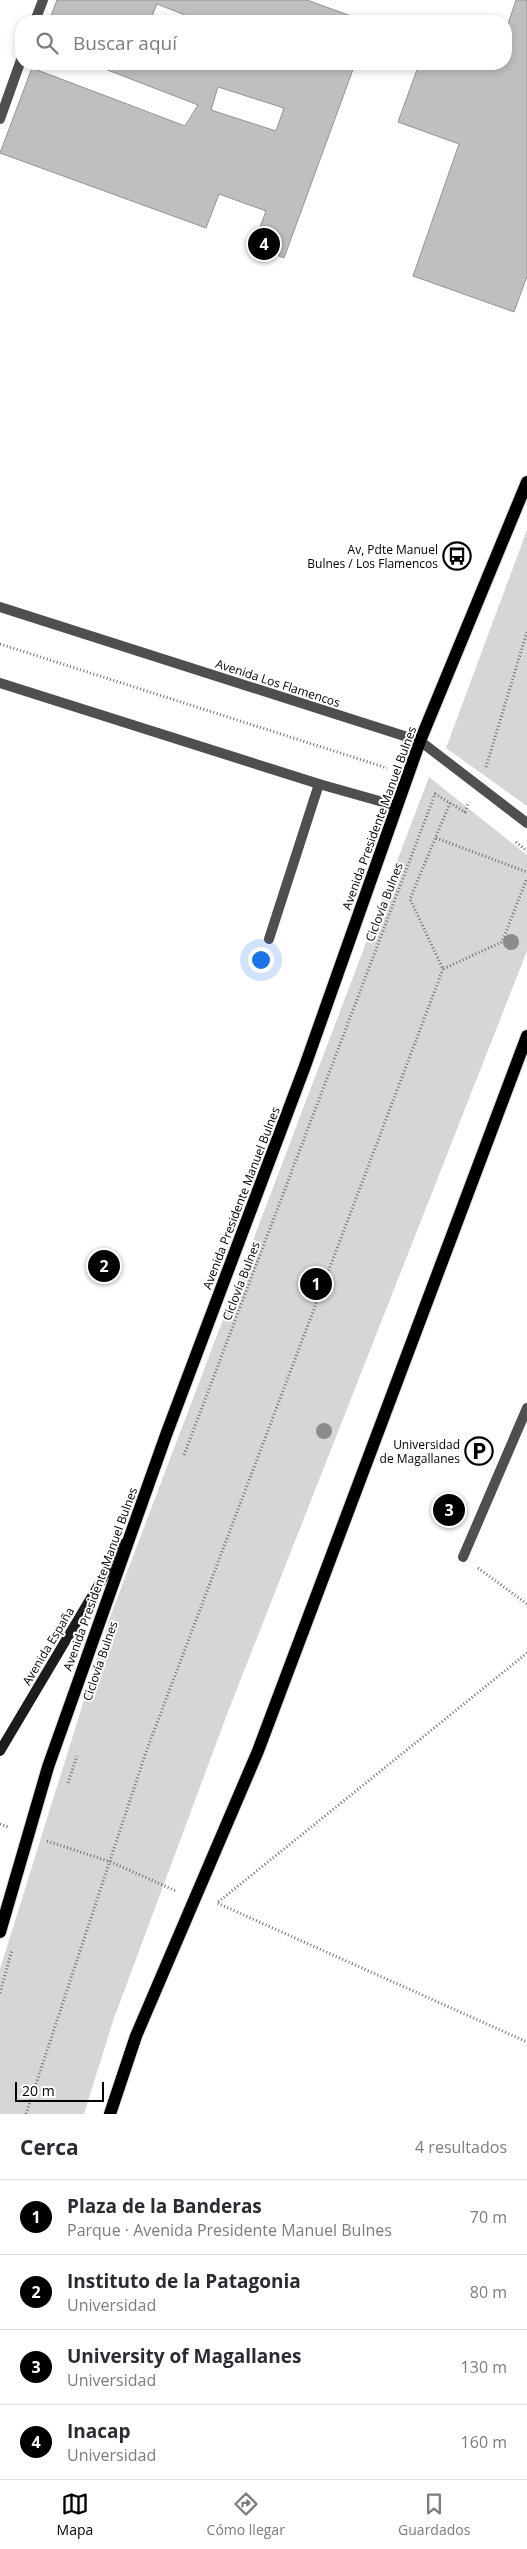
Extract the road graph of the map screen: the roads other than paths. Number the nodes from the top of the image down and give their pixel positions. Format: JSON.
{"nodes":[{"id":1,"x":42,"y":0,"type":"edge"},
{"id":2,"x":37,"y":15,"type":"edge"},
{"id":3,"x":17,"y":70,"type":"edge"},
{"id":4,"x":0,"y":119,"type":"edge"},
{"id":5,"x":527,"y":482,"type":"edge"},
{"id":6,"x":0,"y":607,"type":"edge"},
{"id":7,"x":0,"y":683,"type":"edge"},
{"id":8,"x":420,"y":741,"type":"junction"},
{"id":9,"x":319,"y":784,"type":"junction"},
{"id":10,"x":396,"y":806,"type":"junction"},
{"id":11,"x":527,"y":822,"type":"edge"},
{"id":12,"x":269,"y":939,"type":"dead end"},
{"id":13,"x":527,"y":1036,"type":"edge"},
{"id":14,"x":527,"y":1408,"type":"edge"},
{"id":15,"x":133,"y":1528,"type":"junction"},
{"id":16,"x":463,"y":1557,"type":"road end"},
{"id":17,"x":0,"y":1750,"type":"edge"},
{"id":18,"x":0,"y":1932,"type":"edge"},
{"id":19,"x":110,"y":2114,"type":"edge"}],
"edges":[{"from":1,"to":2,"type":"street"},
{"from":3,"to":4,"type":"street"},
{"from":5,"to":8,"type":"main road","name":"Avenida Presidente Manuel Bulnes"},
{"from":6,"to":8,"type":"street","name":"Avenida Los Flamencos"},
{"from":7,"to":9,"type":"street"},
{"from":8,"to":10,"type":"main road","name":"Avenida Presidente Manuel Bulnes"},
{"from":8,"to":11,"type":"street","name":"Avenida Los Flamencos"},
{"from":9,"to":10,"type":"street"},
{"from":9,"to":12,"type":"street"},
{"from":10,"to":15,"type":"main road","name":"Avenida Presidente Manuel Bulnes"},
{"from":13,"to":19,"type":"main road"},
{"from":14,"to":16,"type":"street"},
{"from":15,"to":17,"type":"main road","name":"Avenida España"},
{"from":15,"to":18,"type":"main road","name":"Avenida Presidente Manuel Bulnes"}]}
